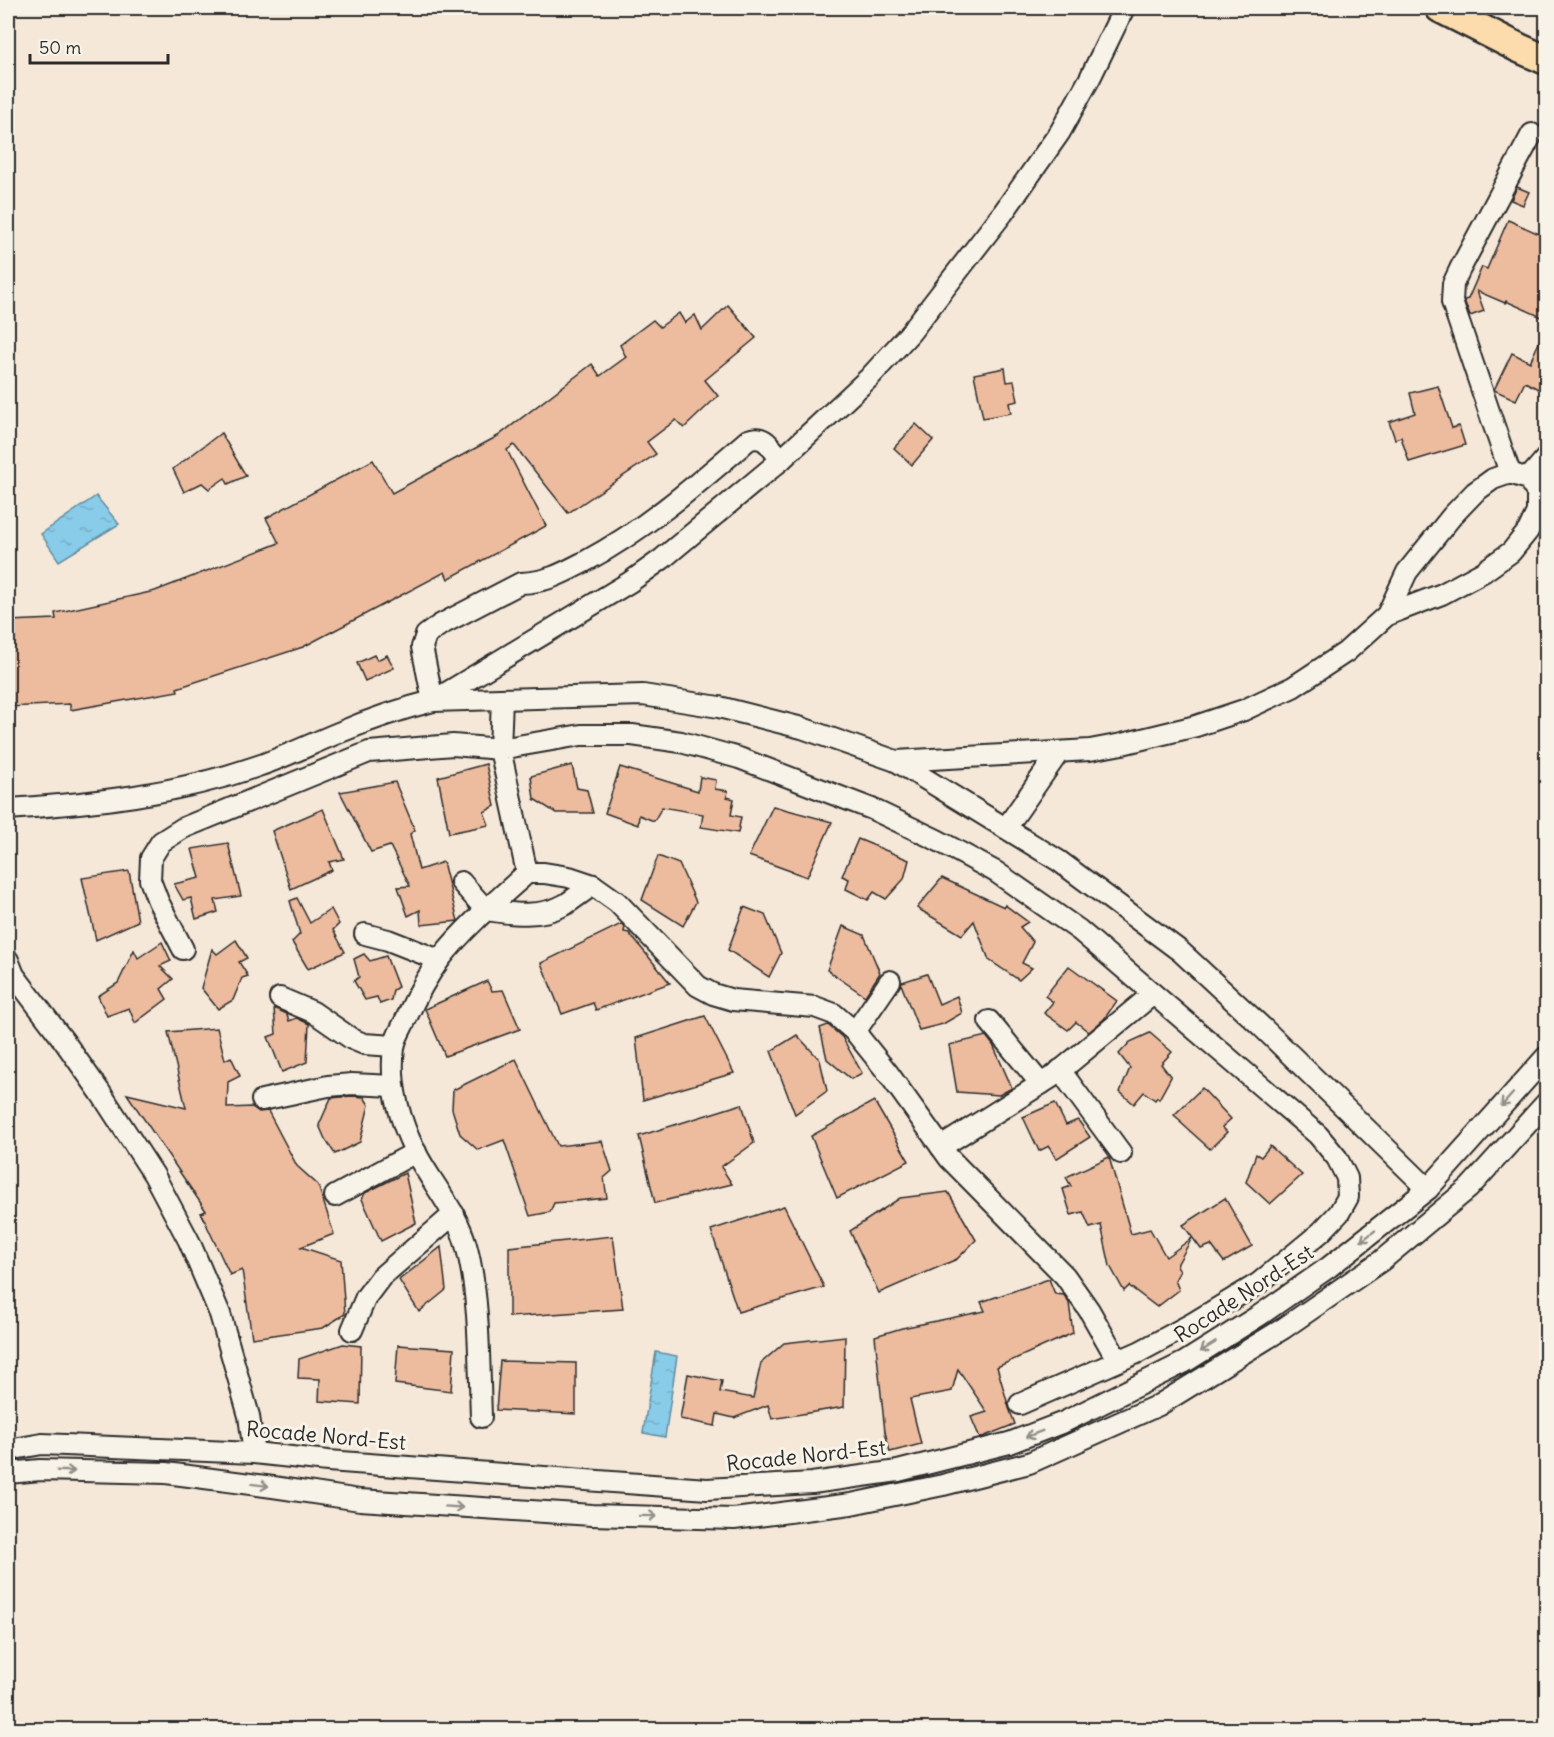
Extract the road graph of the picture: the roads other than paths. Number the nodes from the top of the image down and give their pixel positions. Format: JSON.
{"nodes":[{"id":1,"x":1124,"y":8,"type":"edge"},
{"id":2,"x":1440,"y":8,"type":"edge"},
{"id":3,"x":1546,"y":60,"type":"edge"},
{"id":4,"x":1532,"y":134,"type":"dead end"},
{"id":5,"x":1546,"y":458,"type":"edge"},
{"id":6,"x":781,"y":460,"type":"junction"},
{"id":7,"x":1519,"y":476,"type":"junction"},
{"id":8,"x":1387,"y":615,"type":"junction"},
{"id":9,"x":502,"y":699,"type":"junction"},
{"id":10,"x":433,"y":700,"type":"junction"},
{"id":11,"x":500,"y":749,"type":"junction"},
{"id":12,"x":1059,"y":752,"type":"junction"},
{"id":13,"x":896,"y":761,"type":"junction"},
{"id":14,"x":8,"y":809,"type":"edge"},
{"id":15,"x":1006,"y":828,"type":"junction"},
{"id":16,"x":527,"y":873,"type":"junction"},
{"id":17,"x":461,"y":882,"type":"dead end"},
{"id":18,"x":593,"y":885,"type":"junction"},
{"id":19,"x":486,"y":910,"type":"junction"},
{"id":20,"x":365,"y":934,"type":"dead end"},
{"id":21,"x":183,"y":949,"type":"dead end"},
{"id":22,"x":439,"y":960,"type":"junction"},
{"id":23,"x":10,"y":968,"type":"edge"},
{"id":24,"x":890,"y":981,"type":"dead end"},
{"id":25,"x":1153,"y":994,"type":"junction"},
{"id":26,"x":280,"y":998,"type":"dead end"},
{"id":27,"x":989,"y":1021,"type":"dead end"},
{"id":28,"x":855,"y":1032,"type":"junction"},
{"id":29,"x":394,"y":1046,"type":"junction"},
{"id":30,"x":1546,"y":1057,"type":"edge"},
{"id":31,"x":1060,"y":1070,"type":"junction"},
{"id":32,"x":1041,"y":1084,"type":"junction"},
{"id":33,"x":394,"y":1086,"type":"junction"},
{"id":34,"x":262,"y":1100,"type":"dead end"},
{"id":35,"x":1546,"y":1103,"type":"edge"},
{"id":36,"x":941,"y":1147,"type":"junction"},
{"id":37,"x":416,"y":1152,"type":"junction"},
{"id":38,"x":1121,"y":1153,"type":"dead end"},
{"id":39,"x":1428,"y":1189,"type":"junction"},
{"id":40,"x":334,"y":1196,"type":"dead end"},
{"id":41,"x":454,"y":1214,"type":"junction"},
{"id":42,"x":352,"y":1330,"type":"dead end"},
{"id":43,"x":1118,"y":1361,"type":"junction"},
{"id":44,"x":1020,"y":1404,"type":"dead end"},
{"id":45,"x":481,"y":1417,"type":"dead end"},
{"id":46,"x":8,"y":1450,"type":"edge"},
{"id":47,"x":254,"y":1453,"type":"junction"},
{"id":48,"x":8,"y":1473,"type":"edge"}],
"edges":[{"from":1,"to":6,"type":"street"},
{"from":2,"to":3,"type":"highway"},
{"from":4,"to":7,"type":"street"},
{"from":5,"to":7,"type":"street"},
{"from":6,"to":10,"type":"street"},
{"from":6,"to":10,"type":"street"},
{"from":7,"to":8,"type":"street"},
{"from":7,"to":8,"type":"street"},
{"from":8,"to":12,"type":"street"},
{"from":9,"to":10,"type":"street"},
{"from":9,"to":11,"type":"street"},
{"from":9,"to":13,"type":"street"},
{"from":10,"to":14,"type":"street"},
{"from":11,"to":16,"type":"street"},
{"from":11,"to":21,"type":"street"},
{"from":11,"to":25,"type":"street"},
{"from":12,"to":13,"type":"street"},
{"from":12,"to":15,"type":"street"},
{"from":13,"to":15,"type":"street"},
{"from":15,"to":39,"type":"street"},
{"from":16,"to":18,"type":"street"},
{"from":16,"to":19,"type":"street"},
{"from":17,"to":19,"type":"street"},
{"from":18,"to":19,"type":"street"},
{"from":18,"to":28,"type":"street"},
{"from":19,"to":22,"type":"street"},
{"from":20,"to":22,"type":"street"},
{"from":22,"to":29,"type":"street"},
{"from":23,"to":47,"type":"street"},
{"from":24,"to":28,"type":"street"},
{"from":25,"to":31,"type":"street"},
{"from":25,"to":43,"type":"street"},
{"from":26,"to":29,"type":"street"},
{"from":27,"to":32,"type":"street"},
{"from":28,"to":36,"type":"street"},
{"from":29,"to":33,"type":"street"},
{"from":30,"to":39,"type":"street","name":"Rocade Nord-Est","one_way":true},
{"from":31,"to":32,"type":"street"},
{"from":31,"to":38,"type":"street"},
{"from":32,"to":36,"type":"street"},
{"from":33,"to":34,"type":"street"},
{"from":33,"to":37,"type":"street"},
{"from":48,"to":35,"type":"street","one_way":true},
{"from":36,"to":43,"type":"street"},
{"from":37,"to":40,"type":"street"},
{"from":37,"to":41,"type":"street"},
{"from":39,"to":47,"type":"street","name":"Rocade Nord-Est","one_way":true},
{"from":41,"to":42,"type":"street"},
{"from":41,"to":45,"type":"street"},
{"from":43,"to":44,"type":"street"},
{"from":46,"to":47,"type":"street","name":"Rocade Nord-Est"}]}
